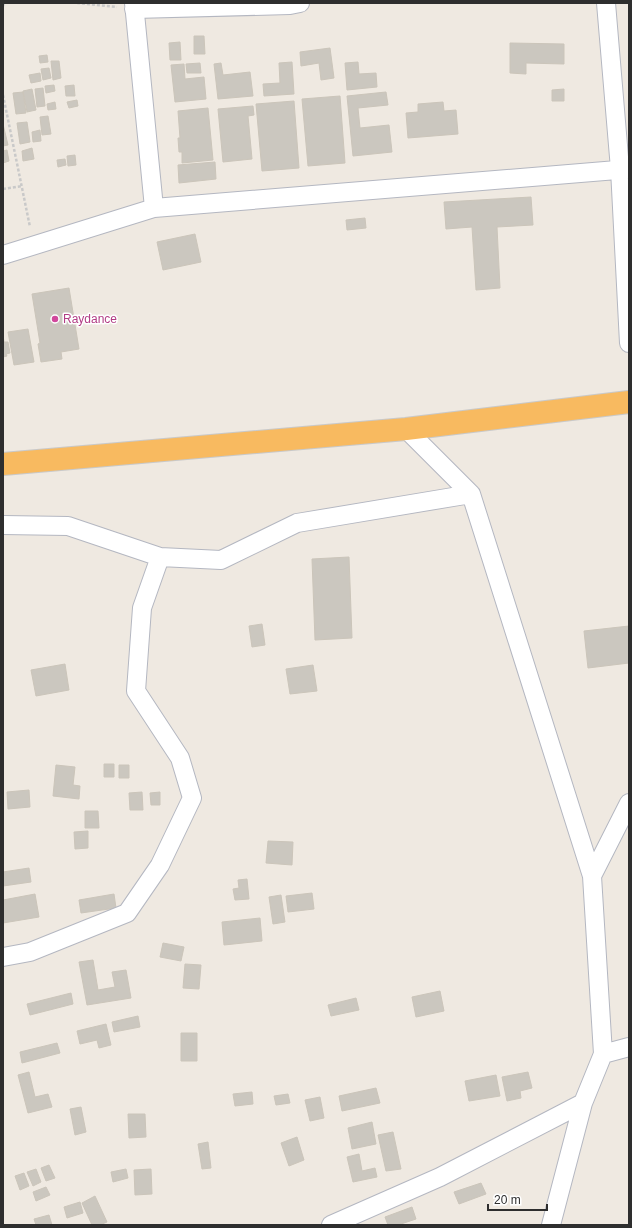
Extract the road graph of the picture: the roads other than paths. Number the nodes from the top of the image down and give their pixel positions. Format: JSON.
{"nodes":[{"id":1,"x":300,"y":3,"type":"edge"},
{"id":2,"x":606,"y":3,"type":"edge"},
{"id":3,"x":134,"y":6,"type":"edge"},
{"id":4,"x":625,"y":169,"type":"edge"},
{"id":5,"x":154,"y":208,"type":"junction"},
{"id":6,"x":3,"y":255,"type":"edge"},
{"id":7,"x":629,"y":343,"type":"edge"},
{"id":8,"x":629,"y":402,"type":"edge"},
{"id":9,"x":406,"y":429,"type":"junction"},
{"id":10,"x":3,"y":464,"type":"edge"},
{"id":11,"x":471,"y":494,"type":"junction"},
{"id":12,"x":3,"y":525,"type":"edge"},
{"id":13,"x":160,"y":558,"type":"junction"},
{"id":14,"x":629,"y":803,"type":"edge"},
{"id":15,"x":592,"y":876,"type":"junction"},
{"id":16,"x":3,"y":957,"type":"edge"},
{"id":17,"x":629,"y":1047,"type":"edge"},
{"id":18,"x":603,"y":1054,"type":"junction"},
{"id":19,"x":583,"y":1103,"type":"junction"},
{"id":20,"x":331,"y":1225,"type":"edge"},
{"id":21,"x":551,"y":1225,"type":"edge"}],
"edges":[{"from":1,"to":3,"type":"street"},
{"from":2,"to":4,"type":"street"},
{"from":3,"to":5,"type":"street"},
{"from":4,"to":5,"type":"street"},
{"from":4,"to":7,"type":"street"},
{"from":5,"to":6,"type":"street"},
{"from":8,"to":9,"type":"highway"},
{"from":9,"to":10,"type":"highway"},
{"from":9,"to":11,"type":"street"},
{"from":11,"to":13,"type":"street"},
{"from":11,"to":15,"type":"street"},
{"from":12,"to":13,"type":"street"},
{"from":13,"to":16,"type":"street"},
{"from":14,"to":15,"type":"street"},
{"from":15,"to":18,"type":"street"},
{"from":17,"to":18,"type":"street"},
{"from":18,"to":19,"type":"street"},
{"from":19,"to":20,"type":"street"},
{"from":19,"to":21,"type":"street"}]}
